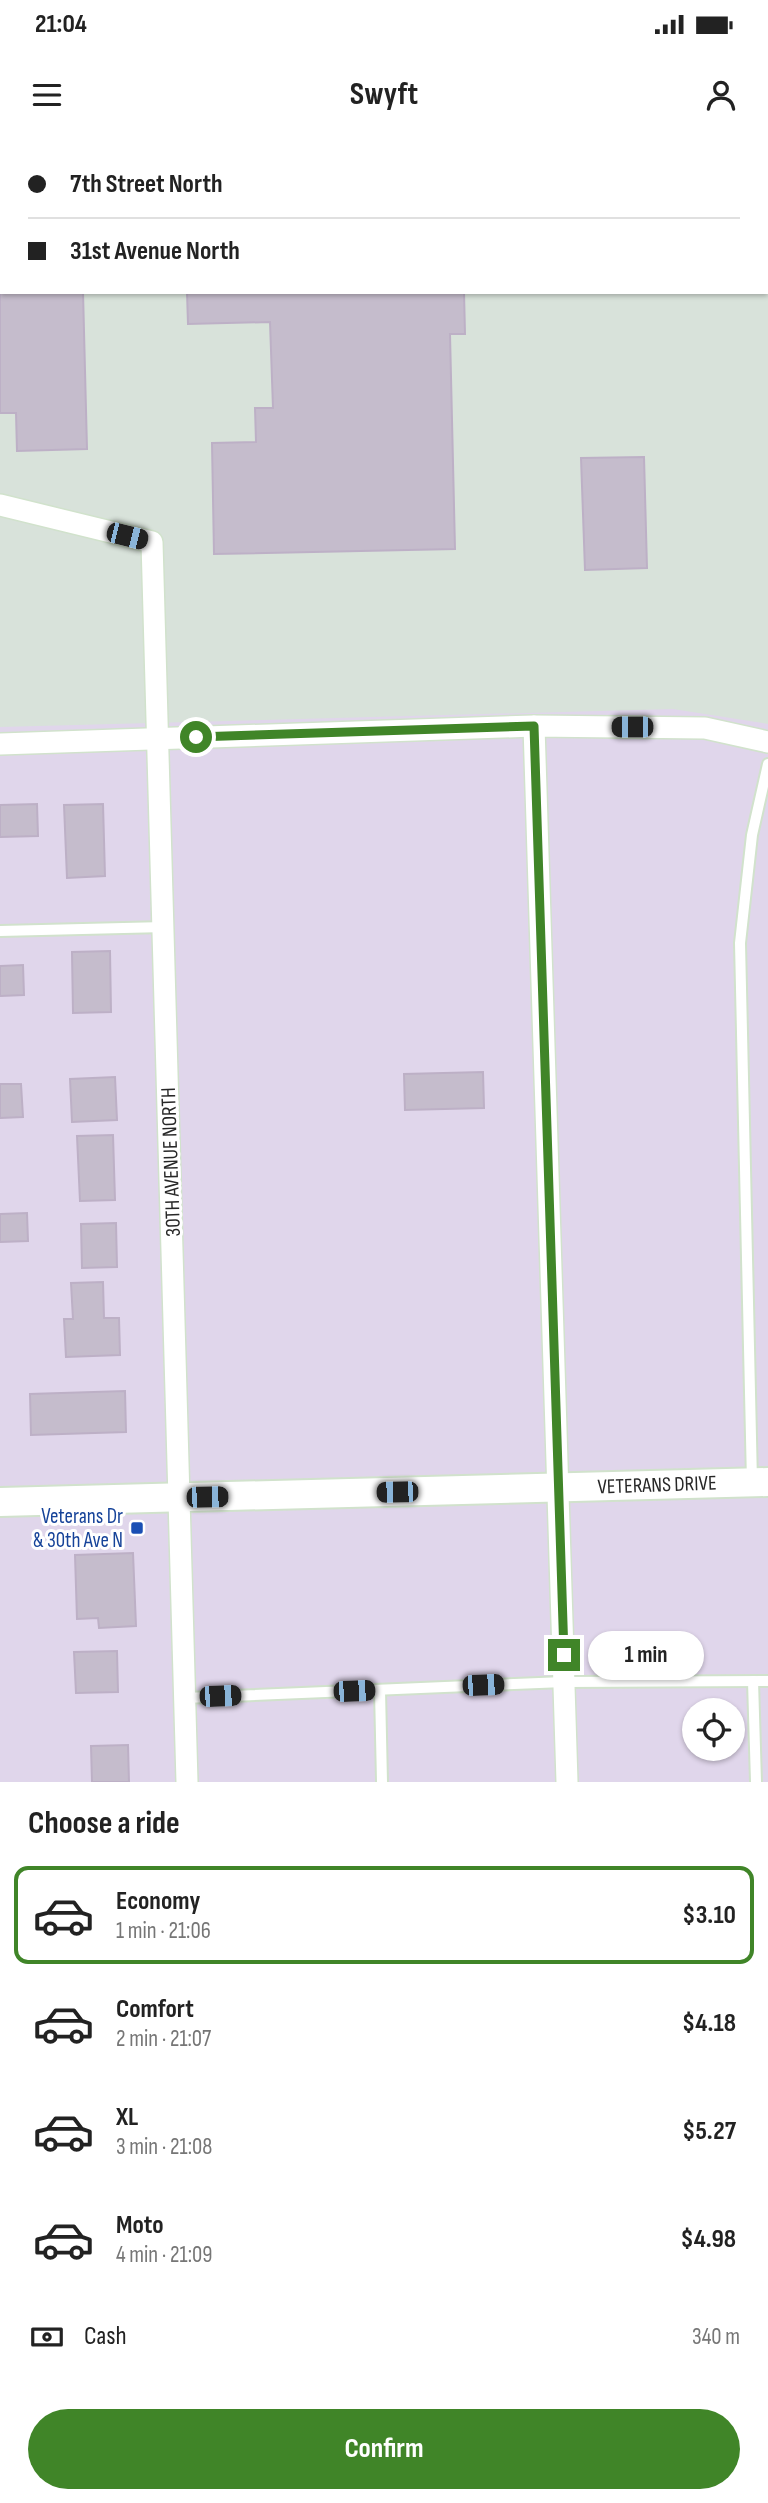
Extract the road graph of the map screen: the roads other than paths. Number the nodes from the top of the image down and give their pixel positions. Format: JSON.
{"nodes":[{"id":1,"x":0,"y":505,"type":"edge"},
{"id":2,"x":534,"y":726,"type":"junction"},
{"id":3,"x":160,"y":739,"type":"junction"},
{"id":4,"x":768,"y":742,"type":"edge"},
{"id":5,"x":0,"y":744,"type":"edge"},
{"id":6,"x":768,"y":764,"type":"edge"},
{"id":7,"x":165,"y":927,"type":"junction"},
{"id":8,"x":0,"y":931,"type":"edge"},
{"id":9,"x":760,"y":1482,"type":"edge"},
{"id":10,"x":559,"y":1487,"type":"junction"},
{"id":11,"x":180,"y":1498,"type":"junction"},
{"id":12,"x":0,"y":1502,"type":"edge"},
{"id":13,"x":753,"y":1681,"type":"junction"},
{"id":14,"x":768,"y":1681,"type":"edge"},
{"id":15,"x":565,"y":1682,"type":"junction"},
{"id":16,"x":380,"y":1690,"type":"junction"},
{"id":17,"x":185,"y":1698,"type":"junction"},
{"id":18,"x":187,"y":1782,"type":"edge"},
{"id":19,"x":382,"y":1782,"type":"edge"},
{"id":20,"x":567,"y":1782,"type":"edge"},
{"id":21,"x":756,"y":1782,"type":"edge"}],
"edges":[{"from":1,"to":3,"type":"street","name":"30TH AVENUE NORTH"},
{"from":2,"to":3,"type":"street"},
{"from":2,"to":4,"type":"street"},
{"from":2,"to":10,"type":"street"},
{"from":3,"to":5,"type":"street"},
{"from":3,"to":7,"type":"street","name":"30TH AVENUE NORTH"},
{"from":6,"to":9,"type":"lane"},
{"from":7,"to":8,"type":"lane"},
{"from":7,"to":11,"type":"street","name":"30TH AVENUE NORTH"},
{"from":9,"to":10,"type":"main road","name":"VETERANS DRIVE"},
{"from":10,"to":11,"type":"main road","name":"VETERANS DRIVE"},
{"from":10,"to":15,"type":"street"},
{"from":11,"to":12,"type":"main road","name":"VETERANS DRIVE"},
{"from":11,"to":17,"type":"street","name":"30TH AVENUE NORTH"},
{"from":13,"to":14,"type":"lane"},
{"from":13,"to":15,"type":"lane"},
{"from":13,"to":21,"type":"lane"},
{"from":15,"to":16,"type":"lane"},
{"from":15,"to":20,"type":"street"},
{"from":16,"to":17,"type":"lane"},
{"from":16,"to":19,"type":"lane"},
{"from":17,"to":18,"type":"street","name":"30TH AVENUE NORTH"}]}
